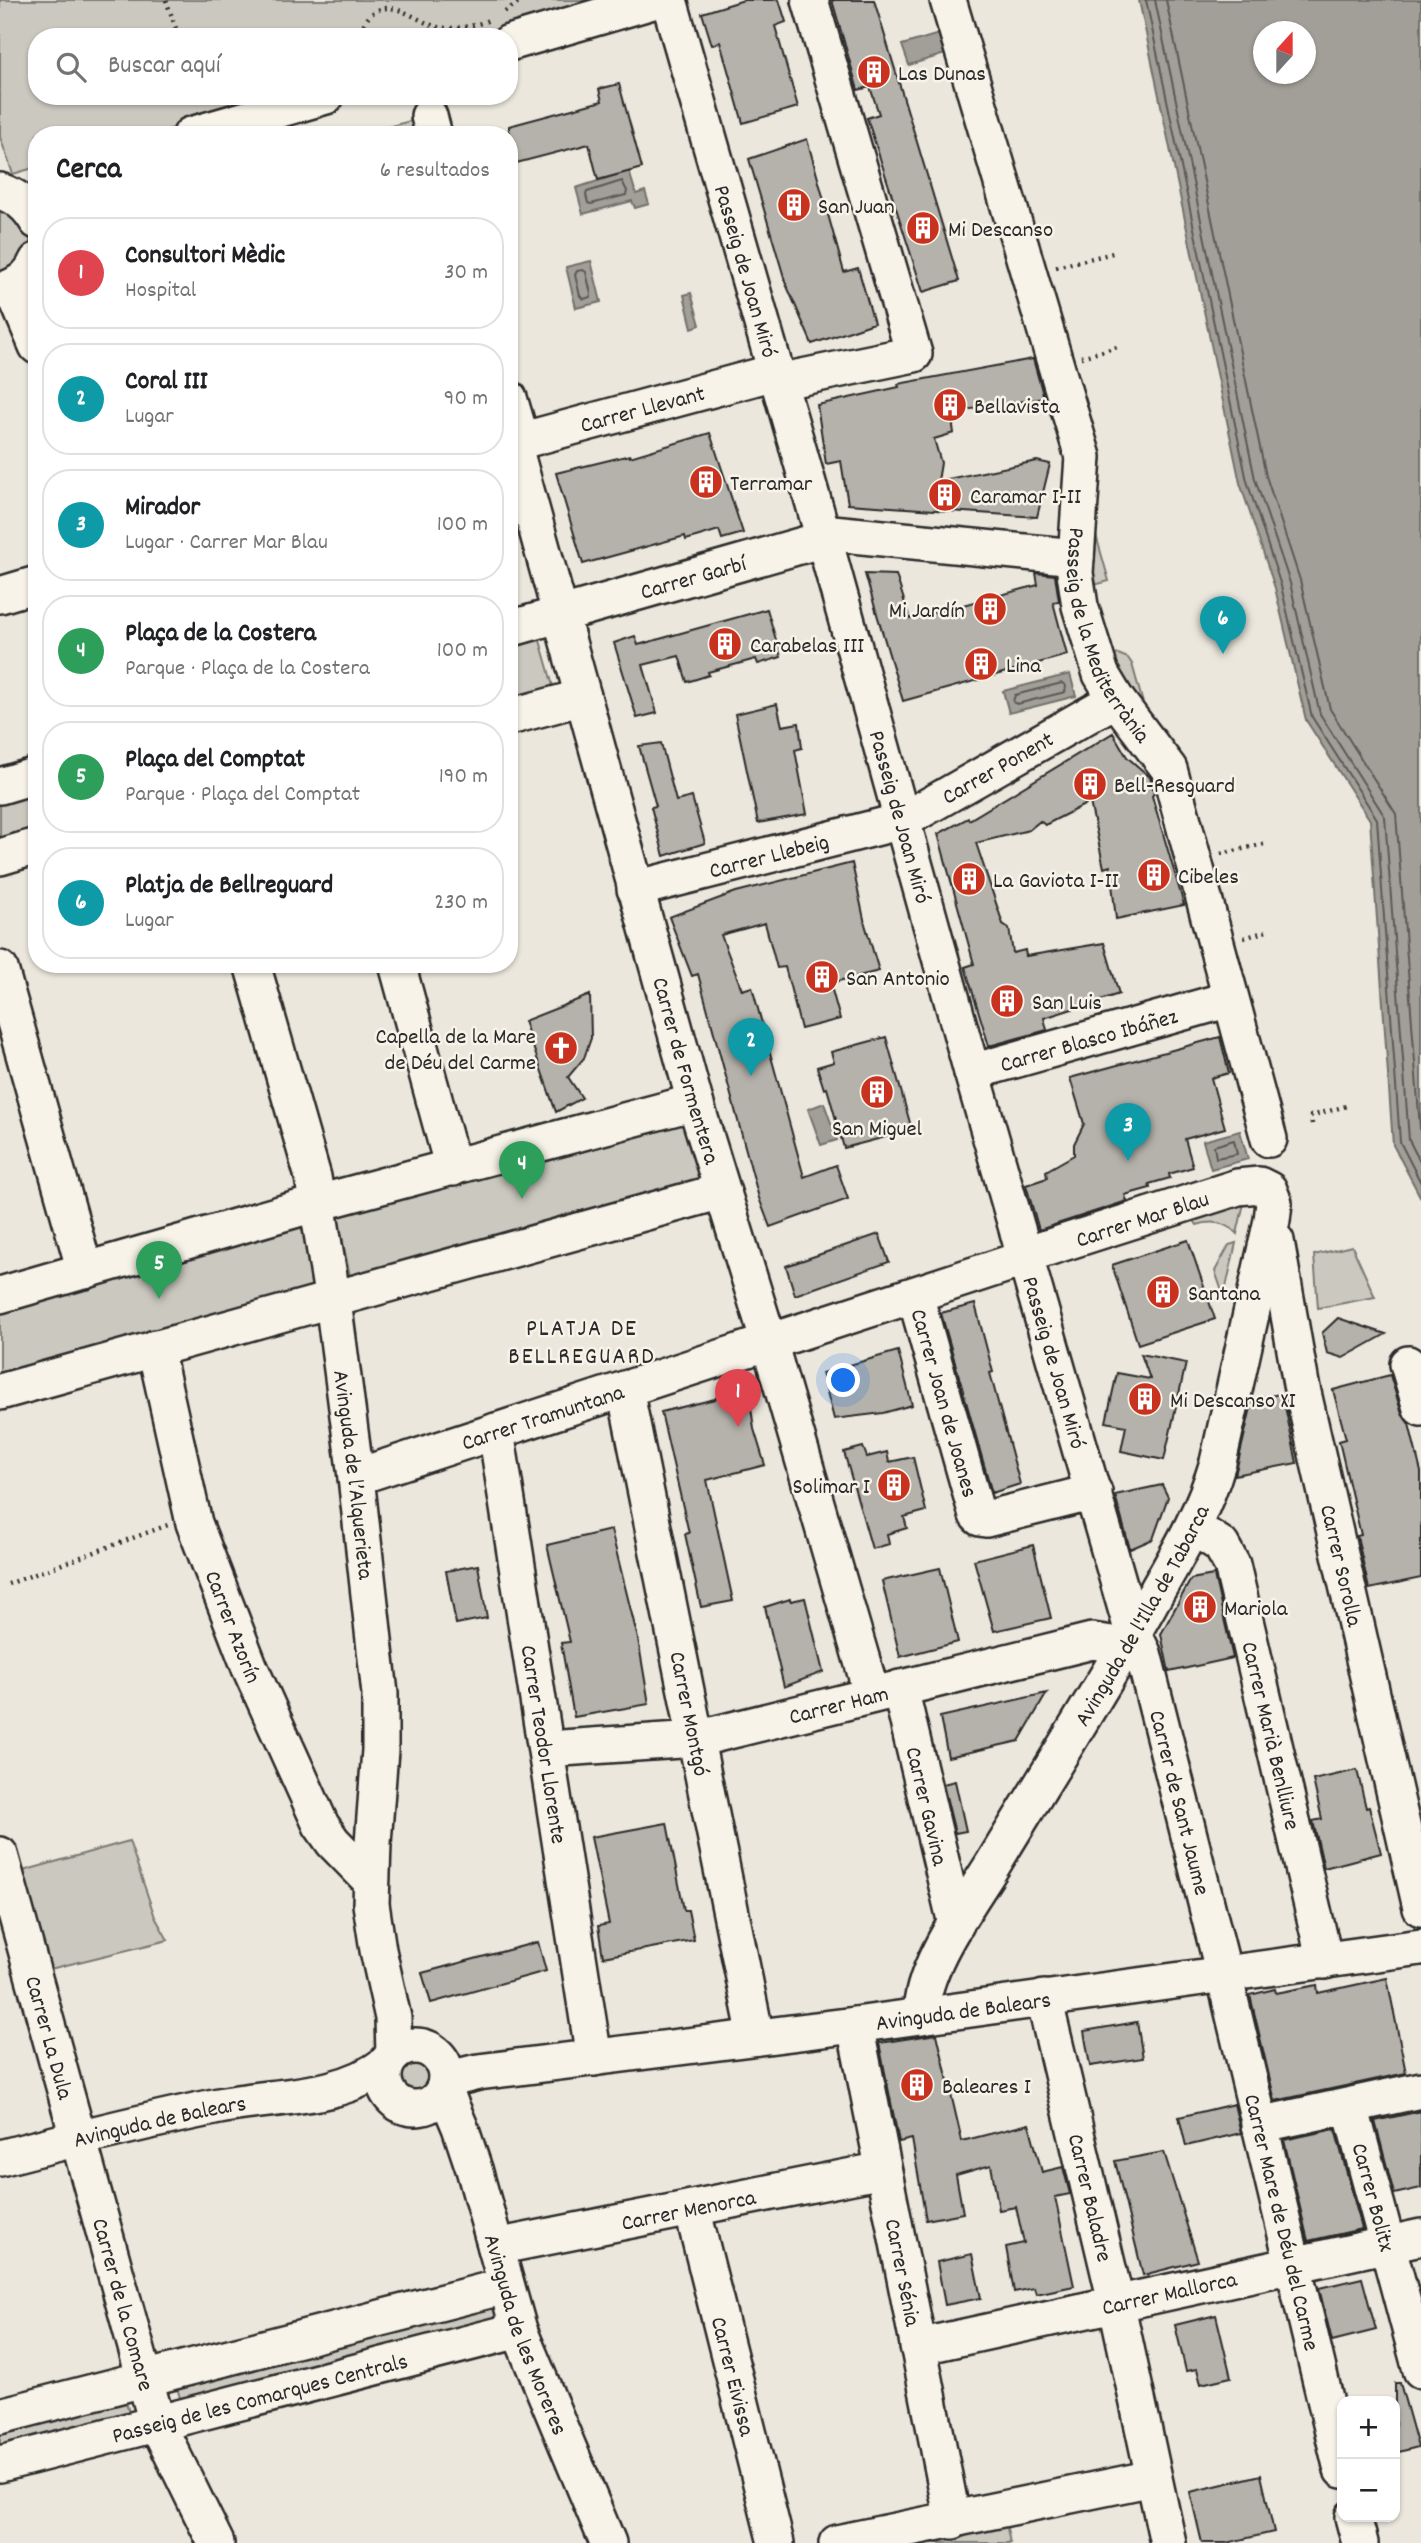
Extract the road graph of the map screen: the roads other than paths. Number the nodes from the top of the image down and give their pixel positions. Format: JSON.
{"nodes":[{"id":1,"x":656,"y":0,"type":"edge"},
{"id":2,"x":669,"y":0,"type":"edge"},
{"id":3,"x":810,"y":0,"type":"edge"},
{"id":4,"x":948,"y":0,"type":"edge"},
{"id":5,"x":518,"y":40,"type":"edge"},
{"id":6,"x":295,"y":105,"type":"edge"},
{"id":7,"x":222,"y":126,"type":"edge"},
{"id":8,"x":28,"y":273,"type":"edge"},
{"id":9,"x":6,"y":289,"type":"edge"},
{"id":10,"x":28,"y":329,"type":"edge"},
{"id":11,"x":777,"y":377,"type":"junction"},
{"id":12,"x":518,"y":442,"type":"edge"},
{"id":13,"x":518,"y":454,"type":"edge"},
{"id":14,"x":823,"y":536,"type":"junction"},
{"id":15,"x":1076,"y":557,"type":"junction"},
{"id":16,"x":28,"y":587,"type":"edge"},
{"id":17,"x":0,"y":595,"type":"edge"},
{"id":18,"x":560,"y":614,"type":"junction"},
{"id":19,"x":518,"y":626,"type":"edge"},
{"id":20,"x":583,"y":697,"type":"junction"},
{"id":21,"x":1104,"y":707,"type":"junction"},
{"id":22,"x":518,"y":715,"type":"edge"},
{"id":23,"x":28,"y":778,"type":"edge"},
{"id":24,"x":0,"y":786,"type":"edge"},
{"id":25,"x":902,"y":821,"type":"junction"},
{"id":26,"x":28,"y":849,"type":"edge"},
{"id":27,"x":0,"y":857,"type":"edge"},
{"id":28,"x":635,"y":889,"type":"junction"},
{"id":29,"x":0,"y":969,"type":"edge"},
{"id":30,"x":255,"y":973,"type":"edge"},
{"id":31,"x":399,"y":973,"type":"edge"},
{"id":32,"x":1218,"y":1002,"type":"junction"},
{"id":33,"x":972,"y":1072,"type":"junction"},
{"id":34,"x":695,"y":1102,"type":"junction"},
{"id":35,"x":1269,"y":1139,"type":"dead end"},
{"id":36,"x":453,"y":1167,"type":"junction"},
{"id":37,"x":1259,"y":1185,"type":"joint"},
{"id":38,"x":722,"y":1191,"type":"junction"},
{"id":39,"x":318,"y":1203,"type":"junction"},
{"id":40,"x":1272,"y":1220,"type":"junction"},
{"id":41,"x":1026,"y":1257,"type":"junction"},
{"id":42,"x":85,"y":1271,"type":"junction"},
{"id":43,"x":0,"y":1295,"type":"edge"},
{"id":44,"x":915,"y":1295,"type":"junction"},
{"id":45,"x":333,"y":1301,"type":"junction"},
{"id":46,"x":769,"y":1342,"type":"junction"},
{"id":47,"x":155,"y":1349,"type":"junction"},
{"id":48,"x":1408,"y":1364,"type":"dead end"},
{"id":49,"x":625,"y":1389,"type":"junction"},
{"id":50,"x":0,"y":1392,"type":"edge"},
{"id":51,"x":1421,"y":1408,"type":"edge"},
{"id":52,"x":496,"y":1431,"type":"junction"},
{"id":53,"x":356,"y":1477,"type":"junction"},
{"id":54,"x":1094,"y":1492,"type":"junction"},
{"id":55,"x":1193,"y":1527,"type":"junction"},
{"id":56,"x":1129,"y":1639,"type":"junction"},
{"id":57,"x":886,"y":1692,"type":"junction"},
{"id":58,"x":696,"y":1739,"type":"junction"},
{"id":59,"x":547,"y":1749,"type":"junction"},
{"id":60,"x":0,"y":1855,"type":"edge"},
{"id":61,"x":371,"y":1881,"type":"junction"},
{"id":62,"x":7,"y":1905,"type":"edge"},
{"id":63,"x":1421,"y":1908,"type":"edge"},
{"id":64,"x":956,"y":1924,"type":"junction"},
{"id":65,"x":1421,"y":1947,"type":"edge"},
{"id":66,"x":1325,"y":1961,"type":"junction"},
{"id":67,"x":1224,"y":1974,"type":"junction"},
{"id":68,"x":1044,"y":1998,"type":"junction"},
{"id":69,"x":921,"y":2016,"type":"junction"},
{"id":70,"x":855,"y":2025,"type":"junction"},
{"id":71,"x":757,"y":2037,"type":"junction"},
{"id":72,"x":594,"y":2058,"type":"junction"},
{"id":73,"x":419,"y":2075,"type":"junction"},
{"id":74,"x":1421,"y":2090,"type":"edge"},
{"id":75,"x":1350,"y":2106,"type":"junction"},
{"id":76,"x":1259,"y":2125,"type":"junction"},
{"id":77,"x":78,"y":2138,"type":"junction"},
{"id":78,"x":0,"y":2158,"type":"edge"},
{"id":79,"x":883,"y":2170,"type":"junction"},
{"id":80,"x":692,"y":2208,"type":"junction"},
{"id":81,"x":1421,"y":2237,"type":"edge"},
{"id":82,"x":1386,"y":2245,"type":"junction"},
{"id":83,"x":496,"y":2247,"type":"junction"},
{"id":84,"x":1294,"y":2266,"type":"junction"},
{"id":85,"x":505,"y":2286,"type":"junction"},
{"id":86,"x":1116,"y":2306,"type":"junction"},
{"id":87,"x":519,"y":2330,"type":"junction"},
{"id":88,"x":918,"y":2347,"type":"junction"},
{"id":89,"x":1421,"y":2370,"type":"edge"},
{"id":90,"x":144,"y":2380,"type":"junction"},
{"id":91,"x":0,"y":2416,"type":"edge"},
{"id":92,"x":157,"y":2423,"type":"junction"},
{"id":93,"x":1339,"y":2459,"type":"edge"},
{"id":94,"x":0,"y":2464,"type":"edge"},
{"id":95,"x":1153,"y":2478,"type":"junction"},
{"id":96,"x":953,"y":2521,"type":"junction"},
{"id":97,"x":596,"y":2527,"type":"edge"},
{"id":98,"x":216,"y":2543,"type":"edge"},
{"id":99,"x":608,"y":2543,"type":"edge"},
{"id":100,"x":776,"y":2543,"type":"edge"},
{"id":101,"x":837,"y":2543,"type":"edge"},
{"id":102,"x":1168,"y":2543,"type":"edge"}],
"edges":[{"from":1,"to":5,"type":"street"},
{"from":2,"to":11,"type":"street","name":"Passeig de Joan Miró"},
{"from":3,"to":11,"type":"street","name":"Carrer Llevant"},
{"from":4,"to":15,"type":"street","name":"Passeig de la Mediterrània"},
{"from":6,"to":7,"type":"street"},
{"from":8,"to":9,"type":"street"},
{"from":9,"to":10,"type":"street"},
{"from":11,"to":12,"type":"street","name":"Carrer Llevant"},
{"from":11,"to":14,"type":"street","name":"Passeig de Joan Miró"},
{"from":13,"to":18,"type":"street","name":"Carrer de Formentera"},
{"from":14,"to":15,"type":"street"},
{"from":14,"to":18,"type":"street","name":"Carrer Garbí"},
{"from":14,"to":25,"type":"street","name":"Passeig de Joan Miró"},
{"from":15,"to":21,"type":"street","name":"Passeig de la Mediterrània"},
{"from":16,"to":17,"type":"street"},
{"from":18,"to":19,"type":"street","name":"Carrer Garbí"},
{"from":18,"to":20,"type":"street","name":"Carrer de Formentera"},
{"from":20,"to":22,"type":"street"},
{"from":20,"to":28,"type":"street","name":"Carrer de Formentera"},
{"from":21,"to":25,"type":"street","name":"Carrer Ponent"},
{"from":21,"to":32,"type":"street","name":"Passeig de la Mediterrània"},
{"from":23,"to":24,"type":"street"},
{"from":25,"to":28,"type":"street","name":"Carrer Llebeig"},
{"from":25,"to":33,"type":"street","name":"Passeig de Joan Miró"},
{"from":26,"to":27,"type":"street"},
{"from":28,"to":34,"type":"street","name":"Carrer de Formentera"},
{"from":29,"to":42,"type":"street"},
{"from":30,"to":39,"type":"street","name":"Avinguda de l’Alquerieta"},
{"from":31,"to":36,"type":"street"},
{"from":32,"to":33,"type":"street","name":"Carrer Blasco Ibáñez"},
{"from":32,"to":35,"type":"street","name":"Passeig de la Mediterrània"},
{"from":33,"to":41,"type":"street","name":"Passeig de Joan Miró"},
{"from":34,"to":36,"type":"street"},
{"from":34,"to":38,"type":"street","name":"Carrer de Formentera"},
{"from":36,"to":39,"type":"street"},
{"from":37,"to":40,"type":"street","name":"Avinguda de l'Illa de Tabarca"},
{"from":37,"to":41,"type":"street","name":"Carrer Mar Blau"},
{"from":38,"to":45,"type":"street"},
{"from":38,"to":46,"type":"street","name":"Carrer de Formentera"},
{"from":39,"to":42,"type":"street"},
{"from":39,"to":45,"type":"street","name":"Avinguda de l’Alquerieta"},
{"from":40,"to":55,"type":"street","name":"Avinguda de l'Illa de Tabarca"},
{"from":40,"to":63,"type":"street","name":"Carrer Sorolla"},
{"from":41,"to":44,"type":"street","name":"Carrer Mar Blau"},
{"from":41,"to":54,"type":"street","name":"Passeig de Joan Miró"},
{"from":42,"to":43,"type":"street"},
{"from":44,"to":46,"type":"street","name":"Carrer Mar Blau"},
{"from":44,"to":54,"type":"street","name":"Carrer Joan de Joanes"},
{"from":45,"to":47,"type":"street"},
{"from":45,"to":53,"type":"street","name":"Avinguda de l’Alquerieta"},
{"from":46,"to":49,"type":"street","name":"Carrer Tramuntana"},
{"from":46,"to":57,"type":"street","name":"Carrer de Formentera"},
{"from":47,"to":50,"type":"street"},
{"from":47,"to":61,"type":"street","name":"Carrer Azorín"},
{"from":48,"to":51,"type":"street"},
{"from":49,"to":52,"type":"street","name":"Carrer Tramuntana"},
{"from":49,"to":58,"type":"street","name":"Carrer Montgó"},
{"from":52,"to":53,"type":"street","name":"Carrer Tramuntana"},
{"from":52,"to":59,"type":"street","name":"Carrer Teodor Llorente"},
{"from":53,"to":61,"type":"street","name":"Avinguda de l’Alquerieta"},
{"from":54,"to":56,"type":"street","name":"Passeig de Joan Miró"},
{"from":55,"to":56,"type":"street","name":"Avinguda de l'Illa de Tabarca"},
{"from":55,"to":66,"type":"street","name":"Carrer Marià Benlliure"},
{"from":56,"to":57,"type":"street","name":"Carrer Ham"},
{"from":56,"to":64,"type":"street","name":"Avinguda de l'Illa de Tabarca"},
{"from":56,"to":67,"type":"street","name":"Carrer de Sant Jaume"},
{"from":57,"to":58,"type":"street","name":"Carrer Ham"},
{"from":57,"to":64,"type":"street","name":"Carrer Gavina"},
{"from":58,"to":59,"type":"street","name":"Carrer Ham"},
{"from":58,"to":71,"type":"street","name":"Carrer Montgó"},
{"from":59,"to":72,"type":"street","name":"Carrer Teodor Llorente"},
{"from":60,"to":62,"type":"street","name":"Carrer La Dula"},
{"from":61,"to":73,"type":"street","name":"Avinguda de l’Alquerieta"},
{"from":62,"to":77,"type":"street","name":"Carrer La Dula"},
{"from":64,"to":69,"type":"street","name":"Avinguda de l'Illa de Tabarca"},
{"from":65,"to":66,"type":"street","name":"Avinguda de Balears"},
{"from":66,"to":67,"type":"street","name":"Avinguda de Balears"},
{"from":67,"to":68,"type":"street","name":"Avinguda de Balears"},
{"from":67,"to":76,"type":"street","name":"Carrer Mare de Déu del Carme"},
{"from":68,"to":69,"type":"street","name":"Avinguda de Balears"},
{"from":68,"to":86,"type":"street","name":"Carrer Baladre"},
{"from":69,"to":70,"type":"street","name":"Avinguda de Balears"},
{"from":70,"to":71,"type":"street","name":"Avinguda de Balears"},
{"from":70,"to":79,"type":"street","name":"Carrer Sénia"},
{"from":71,"to":72,"type":"street","name":"Avinguda de Balears"},
{"from":72,"to":73,"type":"street","name":"Avinguda de Balears"},
{"from":73,"to":77,"type":"street","name":"Avinguda de Balears"},
{"from":73,"to":83,"type":"street","name":"Avinguda de les Moreres"},
{"from":74,"to":75,"type":"street"},
{"from":75,"to":76,"type":"street"},
{"from":75,"to":82,"type":"street","name":"Carrer Bolitx"},
{"from":76,"to":84,"type":"street","name":"Carrer Mare de Déu del Carme"},
{"from":77,"to":78,"type":"street","name":"Avinguda de Balears"},
{"from":77,"to":90,"type":"street","name":"Carrer de la Comare"},
{"from":79,"to":80,"type":"street","name":"Carrer Menorca"},
{"from":79,"to":88,"type":"street","name":"Carrer Sénia"},
{"from":80,"to":83,"type":"street","name":"Carrer Menorca"},
{"from":80,"to":100,"type":"street","name":"Carrer Eivissa"},
{"from":81,"to":82,"type":"street","name":"Carrer Mallorca"},
{"from":82,"to":84,"type":"street","name":"Carrer Mallorca"},
{"from":82,"to":89,"type":"street","name":"Carrer Bolitx"},
{"from":83,"to":85,"type":"street","name":"Avinguda de les Moreres"},
{"from":84,"to":86,"type":"street","name":"Carrer Mallorca"},
{"from":84,"to":93,"type":"street","name":"Carrer Mare de Déu del Carme"},
{"from":85,"to":87,"type":"street","name":"Avinguda de les Moreres"},
{"from":85,"to":90,"type":"street","name":"Passeig de les Comarques Centrals"},
{"from":86,"to":88,"type":"street","name":"Carrer Mallorca"},
{"from":86,"to":95,"type":"street","name":"Carrer Baladre"},
{"from":87,"to":92,"type":"street","name":"Passeig de les Comarques Centrals"},
{"from":87,"to":97,"type":"street","name":"Avinguda de les Moreres"},
{"from":88,"to":96,"type":"street","name":"Carrer Sénia"},
{"from":90,"to":91,"type":"street","name":"Passeig de les Comarques Centrals"},
{"from":90,"to":92,"type":"street","name":"Carrer de la Comare"},
{"from":92,"to":94,"type":"street","name":"Passeig de les Comarques Centrals"},
{"from":92,"to":98,"type":"street","name":"Carrer de la Comare"},
{"from":95,"to":96,"type":"street"},
{"from":95,"to":102,"type":"street","name":"Carrer Baladre"},
{"from":96,"to":101,"type":"street"},
{"from":97,"to":99,"type":"street","name":"Avinguda de les Moreres"}]}
